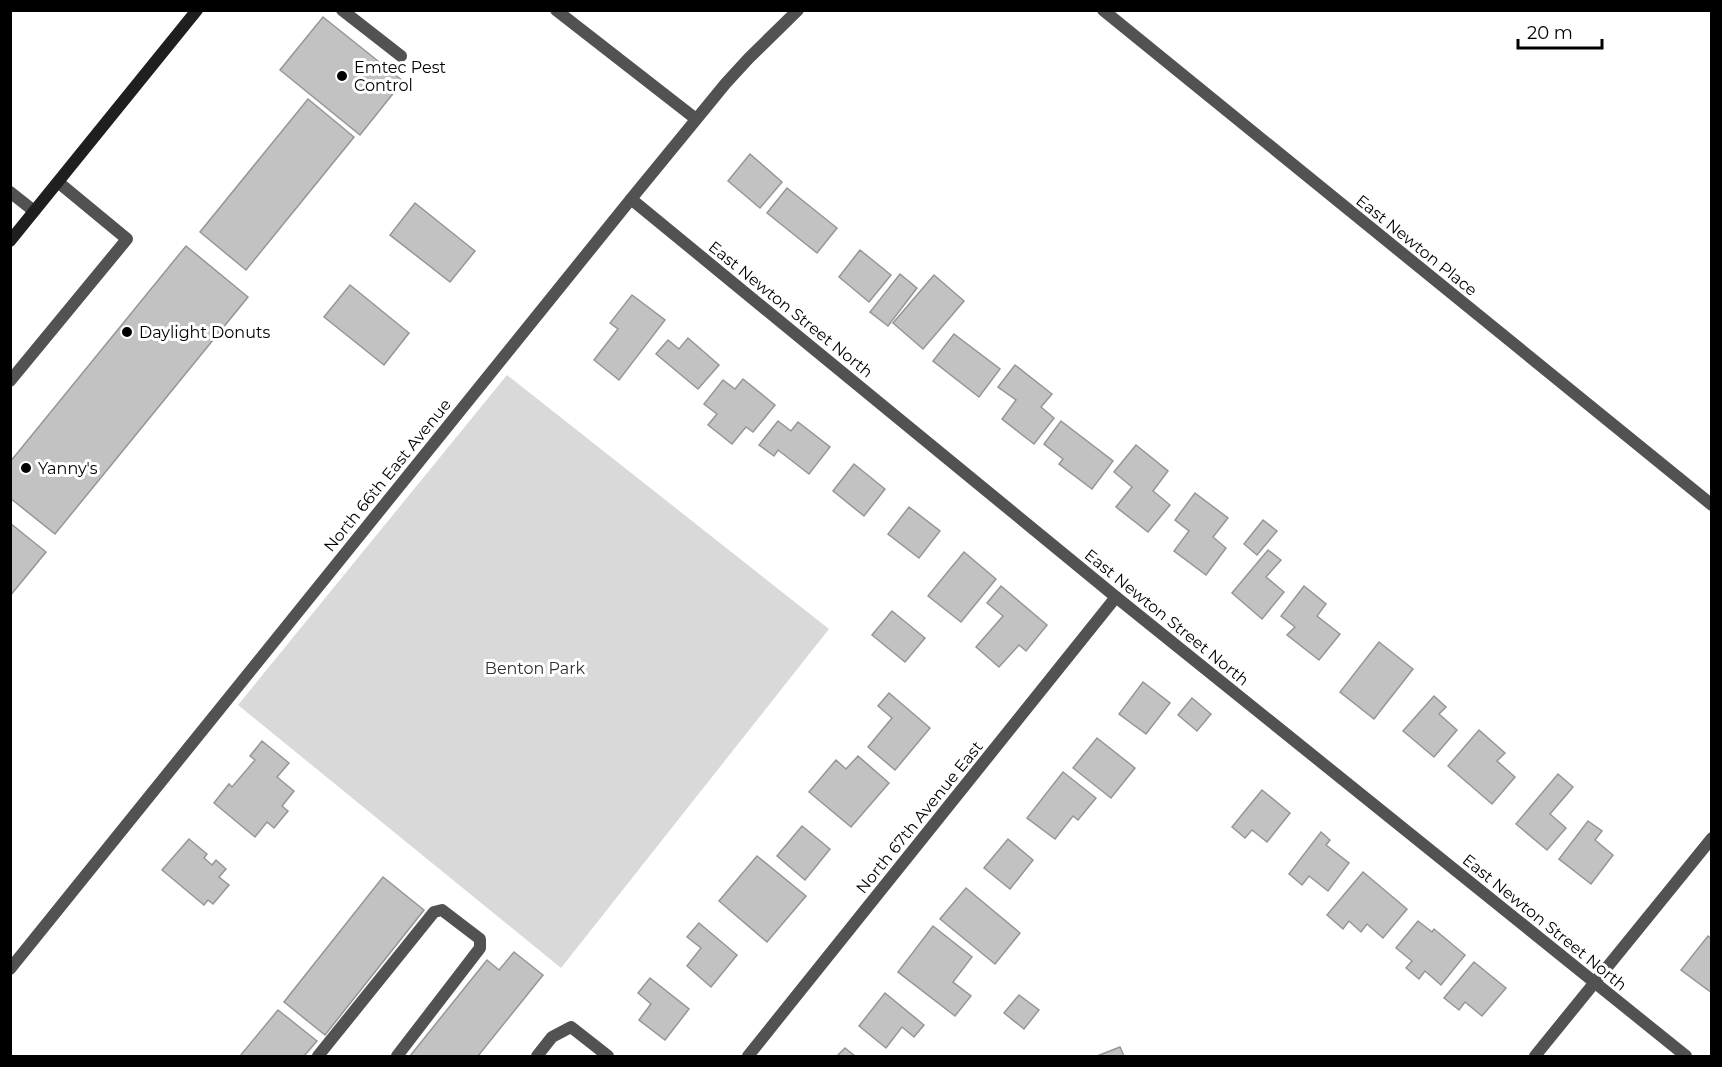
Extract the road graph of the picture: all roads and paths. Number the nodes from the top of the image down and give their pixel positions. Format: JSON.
{"nodes":[{"id":1,"x":197,"y":10,"type":"edge"},
{"id":2,"x":342,"y":10,"type":"edge"},
{"id":3,"x":556,"y":10,"type":"edge"},
{"id":4,"x":798,"y":10,"type":"edge"},
{"id":5,"x":1102,"y":10,"type":"edge"},
{"id":6,"x":400,"y":56,"type":"dead end"},
{"id":7,"x":696,"y":119,"type":"junction"},
{"id":8,"x":58,"y":182,"type":"junction"},
{"id":9,"x":10,"y":192,"type":"edge"},
{"id":10,"x":631,"y":199,"type":"junction"},
{"id":11,"x":34,"y":212,"type":"junction"},
{"id":12,"x":10,"y":241,"type":"edge"},
{"id":13,"x":10,"y":381,"type":"edge"},
{"id":14,"x":1712,"y":505,"type":"edge"},
{"id":15,"x":1116,"y":597,"type":"junction"},
{"id":16,"x":1712,"y":838,"type":"edge"},
{"id":17,"x":10,"y":969,"type":"edge"},
{"id":18,"x":1595,"y":983,"type":"junction"},
{"id":19,"x":318,"y":1056,"type":"edge"},
{"id":20,"x":397,"y":1056,"type":"edge"},
{"id":21,"x":537,"y":1056,"type":"edge"},
{"id":22,"x":608,"y":1056,"type":"edge"},
{"id":23,"x":748,"y":1056,"type":"edge"},
{"id":24,"x":1535,"y":1056,"type":"edge"},
{"id":25,"x":1686,"y":1056,"type":"edge"}],
"edges":[{"from":1,"to":8,"type":"main road"},
{"from":2,"to":6,"type":"street"},
{"from":3,"to":7,"type":"street"},
{"from":4,"to":7,"type":"street","name":"North 66th East Avenue"},
{"from":5,"to":14,"type":"street","name":"East Newton Place"},
{"from":7,"to":10,"type":"street","name":"North 66th East Avenue"},
{"from":8,"to":11,"type":"main road"},
{"from":8,"to":13,"type":"street"},
{"from":9,"to":11,"type":"street"},
{"from":10,"to":15,"type":"street","name":"East Newton Street North"},
{"from":10,"to":17,"type":"street","name":"North 66th East Avenue"},
{"from":11,"to":12,"type":"main road"},
{"from":15,"to":18,"type":"street","name":"East Newton Street North"},
{"from":15,"to":23,"type":"street","name":"North 67th Avenue East"},
{"from":16,"to":18,"type":"street"},
{"from":18,"to":24,"type":"street"},
{"from":18,"to":25,"type":"street","name":"East Newton Street North"},
{"from":19,"to":20,"type":"street"},
{"from":21,"to":22,"type":"street"}]}
